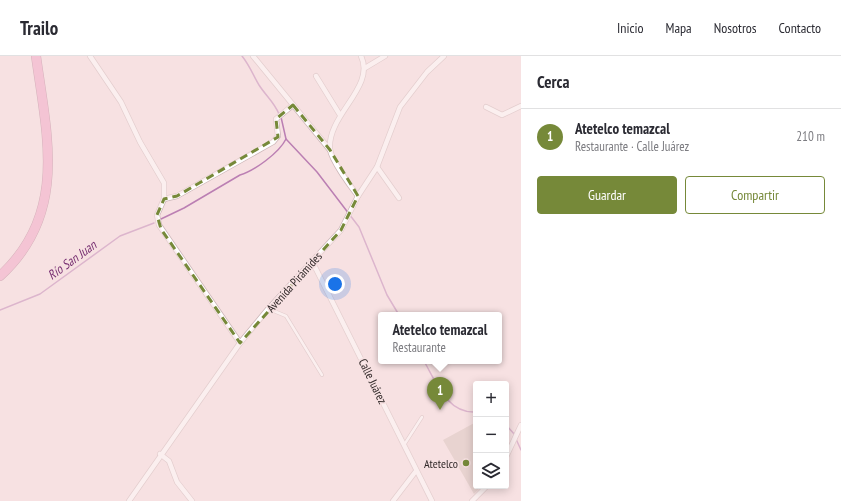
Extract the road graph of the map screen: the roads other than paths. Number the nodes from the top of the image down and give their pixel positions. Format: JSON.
{"nodes":[{"id":1,"x":36,"y":56,"type":"edge"},
{"id":2,"x":90,"y":56,"type":"edge"},
{"id":3,"x":254,"y":56,"type":"edge"},
{"id":4,"x":361,"y":56,"type":"edge"},
{"id":5,"x":385,"y":56,"type":"edge"},
{"id":6,"x":444,"y":56,"type":"edge"},
{"id":7,"x":365,"y":68,"type":"junction"},
{"id":8,"x":316,"y":76,"type":"dead end"},
{"id":9,"x":293,"y":105,"type":"junction"},
{"id":10,"x":521,"y":106,"type":"edge"},
{"id":11,"x":486,"y":107,"type":"dead end"},
{"id":12,"x":340,"y":115,"type":"junction"},
{"id":13,"x":330,"y":150,"type":"junction"},
{"id":14,"x":377,"y":166,"type":"junction"},
{"id":15,"x":358,"y":196,"type":"junction"},
{"id":16,"x":399,"y":198,"type":"dead end"},
{"id":17,"x":164,"y":199,"type":"junction"},
{"id":18,"x":312,"y":261,"type":"junction"},
{"id":19,"x":0,"y":276,"type":"edge"},
{"id":20,"x":268,"y":309,"type":"junction"},
{"id":21,"x":240,"y":343,"type":"junction"},
{"id":22,"x":322,"y":375,"type":"dead end"},
{"id":23,"x":422,"y":417,"type":"dead end"},
{"id":24,"x":521,"y":425,"type":"edge"},
{"id":25,"x":404,"y":445,"type":"junction"},
{"id":26,"x":508,"y":453,"type":"edge"},
{"id":27,"x":160,"y":454,"type":"junction"},
{"id":28,"x":416,"y":471,"type":"junction"},
{"id":29,"x":484,"y":489,"type":"edge"},
{"id":30,"x":129,"y":501,"type":"edge"},
{"id":31,"x":192,"y":501,"type":"edge"},
{"id":32,"x":393,"y":501,"type":"edge"},
{"id":33,"x":432,"y":501,"type":"edge"},
{"id":34,"x":472,"y":501,"type":"edge"}],
"edges":[{"from":1,"to":19,"type":"highway"},
{"from":2,"to":17,"type":"street"},
{"from":3,"to":9,"type":"street"},
{"from":4,"to":7,"type":"street"},
{"from":5,"to":7,"type":"street"},
{"from":6,"to":14,"type":"street","name":"Avenida Pirámides"},
{"from":7,"to":12,"type":"street"},
{"from":8,"to":12,"type":"street"},
{"from":9,"to":13,"type":"street"},
{"from":9,"to":17,"type":"street"},
{"from":10,"to":11,"type":"street"},
{"from":12,"to":13,"type":"street"},
{"from":13,"to":15,"type":"street"},
{"from":14,"to":15,"type":"street","name":"Avenida Pirámides"},
{"from":14,"to":16,"type":"street"},
{"from":15,"to":18,"type":"street","name":"Avenida Pirámides"},
{"from":17,"to":21,"type":"street"},
{"from":18,"to":20,"type":"street","name":"Avenida Pirámides"},
{"from":18,"to":25,"type":"street","name":"Calle Juárez"},
{"from":20,"to":21,"type":"street","name":"Avenida Pirámides"},
{"from":20,"to":22,"type":"lane"},
{"from":21,"to":27,"type":"street","name":"Avenida Pirámides"},
{"from":23,"to":25,"type":"lane"},
{"from":24,"to":26,"type":"street"},
{"from":25,"to":28,"type":"street","name":"Calle Juárez"},
{"from":27,"to":30,"type":"street","name":"Avenida Pirámides"},
{"from":27,"to":31,"type":"street"},
{"from":28,"to":32,"type":"street"},
{"from":28,"to":33,"type":"street","name":"Calle Juárez"},
{"from":29,"to":34,"type":"street"}]}
